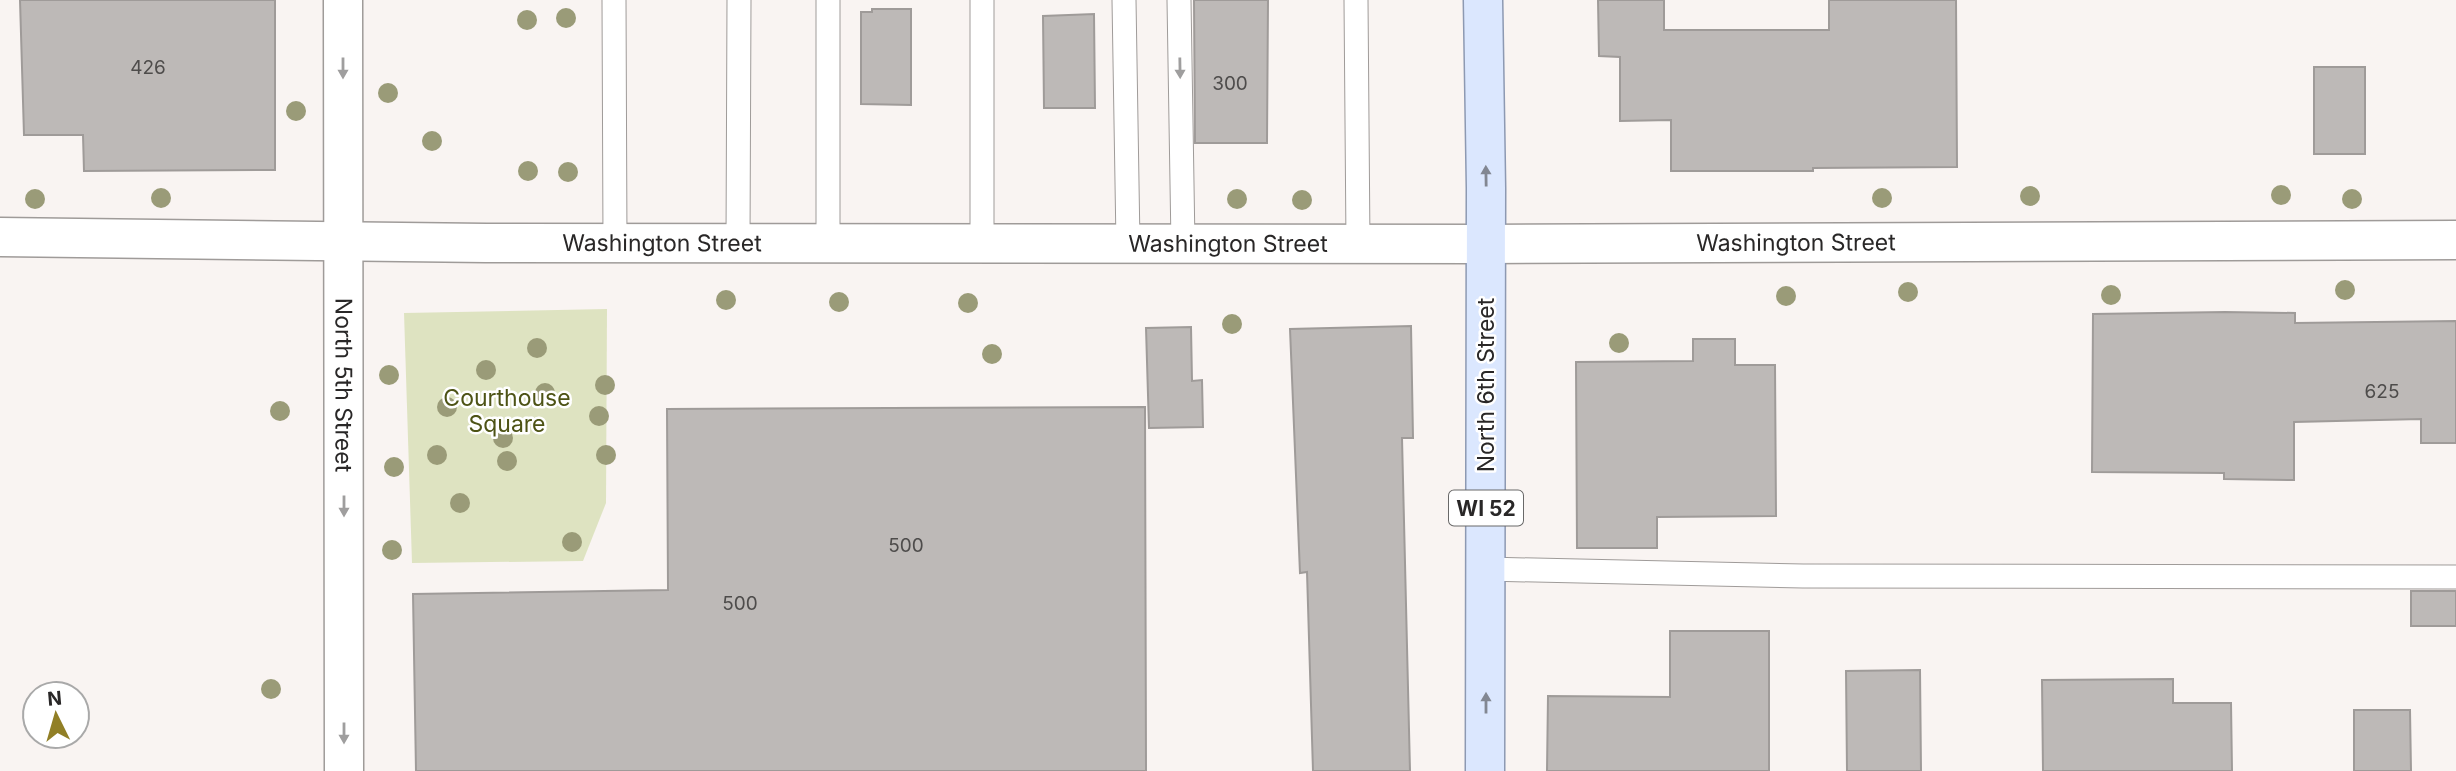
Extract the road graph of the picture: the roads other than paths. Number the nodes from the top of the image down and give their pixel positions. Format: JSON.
{"nodes":[{"id":1,"x":343,"y":0,"type":"edge"},
{"id":2,"x":614,"y":0,"type":"edge"},
{"id":3,"x":739,"y":0,"type":"edge"},
{"id":4,"x":828,"y":0,"type":"edge"},
{"id":5,"x":982,"y":0,"type":"edge"},
{"id":6,"x":1124,"y":0,"type":"edge"},
{"id":7,"x":1179,"y":0,"type":"edge"},
{"id":8,"x":1356,"y":0,"type":"edge"},
{"id":9,"x":1483,"y":0,"type":"edge"},
{"id":10,"x":0,"y":237,"type":"edge"},
{"id":11,"x":2456,"y":240,"type":"edge"},
{"id":12,"x":344,"y":241,"type":"junction"},
{"id":13,"x":615,"y":242,"type":"junction"},
{"id":14,"x":738,"y":242,"type":"junction"},
{"id":15,"x":828,"y":243,"type":"junction"},
{"id":16,"x":982,"y":243,"type":"junction"},
{"id":17,"x":1128,"y":243,"type":"junction"},
{"id":18,"x":1183,"y":244,"type":"junction"},
{"id":19,"x":1358,"y":244,"type":"junction"},
{"id":20,"x":1486,"y":244,"type":"junction"},
{"id":21,"x":1486,"y":569,"type":"junction"},
{"id":22,"x":2456,"y":577,"type":"edge"},
{"id":23,"x":344,"y":771,"type":"edge"},
{"id":24,"x":1485,"y":771,"type":"edge"}],
"edges":[{"from":1,"to":12,"type":"street","name":"North 5th Street","one_way":true},
{"from":2,"to":13,"type":"lane"},
{"from":3,"to":14,"type":"lane"},
{"from":4,"to":15,"type":"lane"},
{"from":5,"to":16,"type":"lane"},
{"from":6,"to":17,"type":"lane"},
{"from":7,"to":18,"type":"lane","one_way":true},
{"from":8,"to":19,"type":"lane"},
{"from":20,"to":9,"type":"main road","name":"North 6th Street","number":"WI 52","one_way":true},
{"from":10,"to":12,"type":"street","name":"Washington Street"},
{"from":11,"to":20,"type":"street","name":"Washington Street"},
{"from":12,"to":13,"type":"street","name":"Washington Street"},
{"from":12,"to":23,"type":"street","name":"North 5th Street","one_way":true},
{"from":13,"to":14,"type":"street","name":"Washington Street"},
{"from":14,"to":15,"type":"street","name":"Washington Street"},
{"from":15,"to":16,"type":"street","name":"Washington Street"},
{"from":16,"to":17,"type":"street","name":"Washington Street"},
{"from":17,"to":18,"type":"street","name":"Washington Street"},
{"from":18,"to":19,"type":"street","name":"Washington Street"},
{"from":19,"to":20,"type":"street","name":"Washington Street"},
{"from":20,"to":21,"type":"main road","name":"North 6th Street","number":"WI 52"},
{"from":21,"to":22,"type":"lane"},
{"from":24,"to":21,"type":"main road","name":"North 6th Street","number":"WI 52","one_way":true}]}
